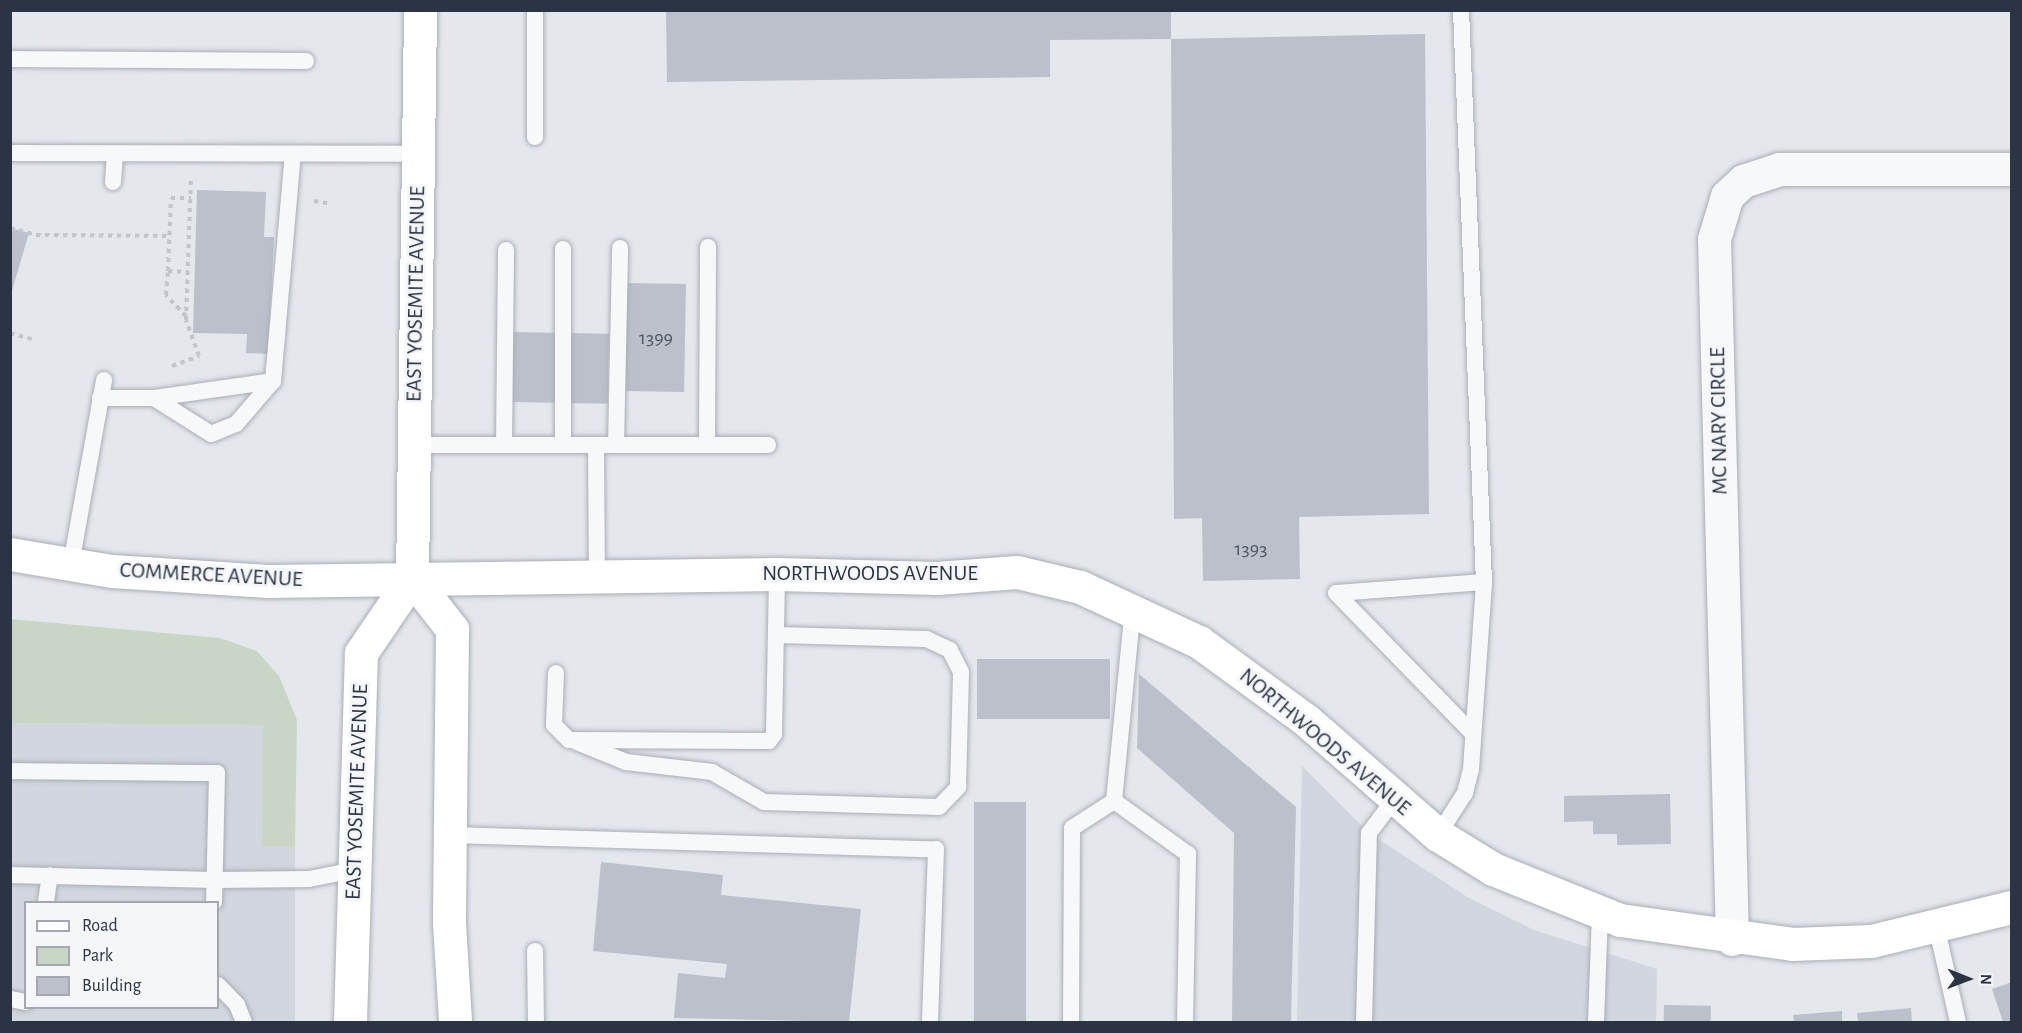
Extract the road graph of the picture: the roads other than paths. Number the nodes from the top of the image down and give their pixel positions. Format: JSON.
{"nodes":[{"id":1,"x":420,"y":10,"type":"edge"},
{"id":2,"x":535,"y":10,"type":"edge"},
{"id":3,"x":1461,"y":10,"type":"edge"},
{"id":4,"x":10,"y":58,"type":"edge"},
{"id":5,"x":306,"y":60,"type":"dead end"},
{"id":6,"x":535,"y":137,"type":"dead end"},
{"id":7,"x":10,"y":153,"type":"edge"},
{"id":8,"x":115,"y":154,"type":"junction"},
{"id":9,"x":293,"y":154,"type":"junction"},
{"id":10,"x":417,"y":154,"type":"junction"},
{"id":11,"x":2012,"y":169,"type":"edge"},
{"id":12,"x":114,"y":182,"type":"dead end"},
{"id":13,"x":708,"y":247,"type":"dead end"},
{"id":14,"x":620,"y":248,"type":"dead end"},
{"id":15,"x":563,"y":249,"type":"dead end"},
{"id":16,"x":506,"y":250,"type":"dead end"},
{"id":17,"x":104,"y":380,"type":"dead end"},
{"id":18,"x":273,"y":381,"type":"junction"},
{"id":19,"x":100,"y":398,"type":"junction"},
{"id":20,"x":154,"y":398,"type":"junction"},
{"id":21,"x":414,"y":445,"type":"junction"},
{"id":22,"x":563,"y":445,"type":"junction"},
{"id":23,"x":596,"y":445,"type":"junction"},
{"id":24,"x":616,"y":445,"type":"junction"},
{"id":25,"x":707,"y":445,"type":"junction"},
{"id":26,"x":768,"y":445,"type":"dead end"},
{"id":27,"x":504,"y":446,"type":"junction"},
{"id":28,"x":10,"y":554,"type":"edge"},
{"id":29,"x":71,"y":564,"type":"junction"},
{"id":30,"x":777,"y":574,"type":"junction"},
{"id":31,"x":597,"y":576,"type":"junction"},
{"id":32,"x":412,"y":578,"type":"junction"},
{"id":33,"x":1484,"y":582,"type":"junction"},
{"id":34,"x":1132,"y":608,"type":"junction"},
{"id":35,"x":776,"y":636,"type":"junction"},
{"id":36,"x":556,"y":673,"type":"dead end"},
{"id":37,"x":1472,"y":733,"type":"junction"},
{"id":38,"x":577,"y":742,"type":"junction"},
{"id":39,"x":10,"y":771,"type":"edge"},
{"id":40,"x":1114,"y":801,"type":"junction"},
{"id":41,"x":1394,"y":801,"type":"junction"},
{"id":42,"x":450,"y":835,"type":"junction"},
{"id":43,"x":1438,"y":835,"type":"junction"},
{"id":44,"x":355,"y":870,"type":"junction"},
{"id":45,"x":10,"y":875,"type":"edge"},
{"id":46,"x":50,"y":875,"type":"junction"},
{"id":47,"x":215,"y":880,"type":"junction"},
{"id":48,"x":46,"y":901,"type":"edge"},
{"id":49,"x":214,"y":901,"type":"edge"},
{"id":50,"x":2012,"y":907,"type":"edge"},
{"id":51,"x":1600,"y":913,"type":"junction"},
{"id":52,"x":1937,"y":929,"type":"junction"},
{"id":53,"x":1732,"y":939,"type":"junction"},
{"id":54,"x":535,"y":951,"type":"dead end"},
{"id":55,"x":219,"y":986,"type":"edge"},
{"id":56,"x":244,"y":1023,"type":"edge"},
{"id":57,"x":350,"y":1023,"type":"edge"},
{"id":58,"x":455,"y":1023,"type":"edge"},
{"id":59,"x":536,"y":1023,"type":"edge"},
{"id":60,"x":930,"y":1023,"type":"edge"},
{"id":61,"x":1071,"y":1023,"type":"edge"},
{"id":62,"x":1185,"y":1023,"type":"edge"},
{"id":63,"x":1364,"y":1023,"type":"edge"},
{"id":64,"x":1596,"y":1023,"type":"edge"},
{"id":65,"x":1958,"y":1023,"type":"edge"}],
"edges":[{"from":1,"to":10,"type":"street","name":"EAST YOSEMITE AVENUE"},
{"from":2,"to":6,"type":"lane"},
{"from":3,"to":33,"type":"lane"},
{"from":4,"to":5,"type":"lane"},
{"from":7,"to":8,"type":"lane"},
{"from":8,"to":9,"type":"lane"},
{"from":8,"to":12,"type":"lane"},
{"from":9,"to":10,"type":"lane"},
{"from":9,"to":18,"type":"lane"},
{"from":10,"to":21,"type":"street","name":"EAST YOSEMITE AVENUE"},
{"from":11,"to":53,"type":"street","name":"MC NARY CIRCLE"},
{"from":13,"to":25,"type":"lane"},
{"from":14,"to":24,"type":"lane"},
{"from":15,"to":22,"type":"lane"},
{"from":16,"to":27,"type":"lane"},
{"from":17,"to":19,"type":"lane"},
{"from":18,"to":20,"type":"lane"},
{"from":18,"to":20,"type":"lane"},
{"from":19,"to":20,"type":"lane"},
{"from":19,"to":29,"type":"lane"},
{"from":21,"to":27,"type":"lane"},
{"from":21,"to":32,"type":"street","name":"EAST YOSEMITE AVENUE"},
{"from":22,"to":23,"type":"lane"},
{"from":22,"to":27,"type":"lane"},
{"from":23,"to":24,"type":"lane"},
{"from":23,"to":31,"type":"lane"},
{"from":24,"to":25,"type":"lane"},
{"from":25,"to":26,"type":"lane"},
{"from":28,"to":29,"type":"street","name":"COMMERCE AVENUE"},
{"from":29,"to":32,"type":"street","name":"COMMERCE AVENUE"},
{"from":30,"to":31,"type":"street","name":"NORTHWOODS AVENUE"},
{"from":30,"to":34,"type":"street","name":"NORTHWOODS AVENUE"},
{"from":30,"to":35,"type":"lane"},
{"from":31,"to":32,"type":"street","name":"NORTHWOODS AVENUE"},
{"from":32,"to":42,"type":"street"},
{"from":32,"to":44,"type":"street","name":"EAST YOSEMITE AVENUE"},
{"from":33,"to":37,"type":"lane"},
{"from":33,"to":37,"type":"lane"},
{"from":34,"to":40,"type":"lane"},
{"from":34,"to":41,"type":"street","name":"NORTHWOODS AVENUE"},
{"from":35,"to":38,"type":"lane"},
{"from":35,"to":38,"type":"lane"},
{"from":36,"to":38,"type":"lane"},
{"from":37,"to":43,"type":"lane"},
{"from":39,"to":47,"type":"lane"},
{"from":40,"to":61,"type":"lane"},
{"from":40,"to":62,"type":"lane"},
{"from":41,"to":43,"type":"street","name":"NORTHWOODS AVENUE"},
{"from":41,"to":63,"type":"lane"},
{"from":42,"to":58,"type":"street"},
{"from":42,"to":60,"type":"lane"},
{"from":43,"to":51,"type":"street","name":"NORTHWOODS AVENUE"},
{"from":44,"to":47,"type":"lane"},
{"from":44,"to":57,"type":"street","name":"EAST YOSEMITE AVENUE"},
{"from":45,"to":46,"type":"lane"},
{"from":46,"to":47,"type":"lane"},
{"from":46,"to":48,"type":"lane"},
{"from":47,"to":49,"type":"lane"},
{"from":50,"to":52,"type":"street","name":"NORTHWOODS AVENUE"},
{"from":51,"to":53,"type":"street","name":"NORTHWOODS AVENUE"},
{"from":51,"to":64,"type":"lane"},
{"from":52,"to":53,"type":"street","name":"NORTHWOODS AVENUE"},
{"from":52,"to":65,"type":"lane"},
{"from":54,"to":59,"type":"lane"},
{"from":55,"to":56,"type":"lane"}]}
